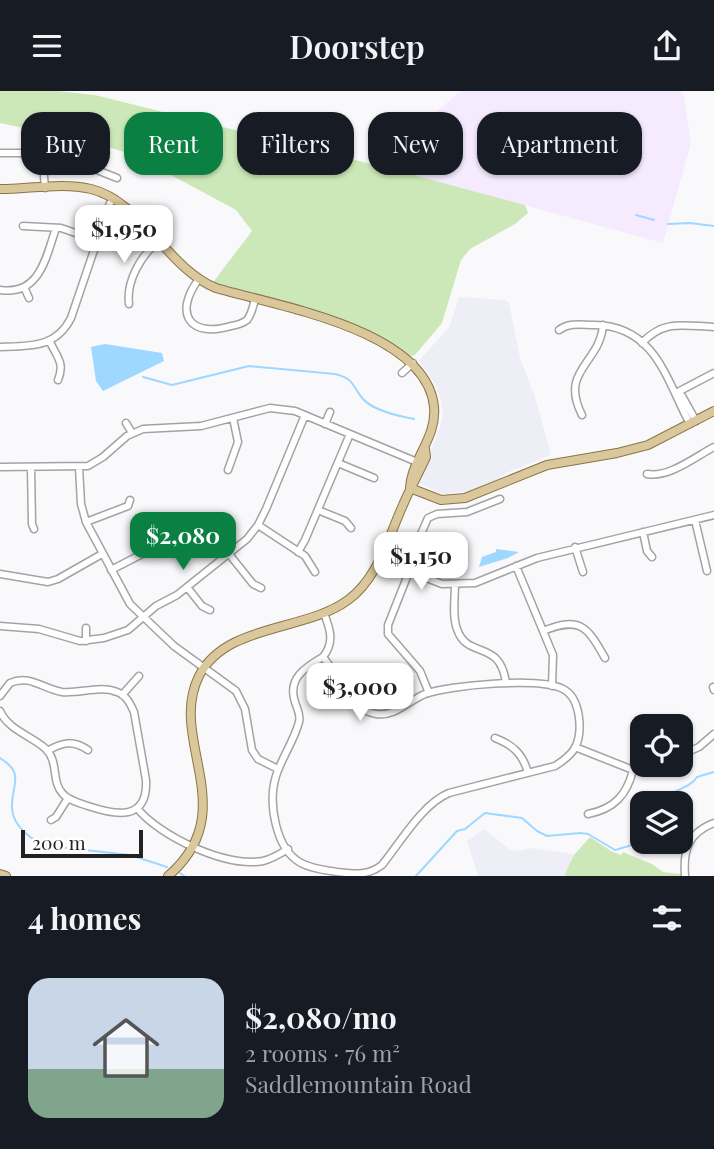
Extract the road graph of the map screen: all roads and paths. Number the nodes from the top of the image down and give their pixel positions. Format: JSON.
{"nodes":[{"id":1,"x":0,"y":153,"type":"edge"},
{"id":2,"x":21,"y":153,"type":"edge"},
{"id":3,"x":43,"y":175,"type":"edge"},
{"id":4,"x":107,"y":175,"type":"edge"},
{"id":5,"x":117,"y":178,"type":"dead end"},
{"id":6,"x":45,"y":188,"type":"junction"},
{"id":7,"x":0,"y":190,"type":"edge"},
{"id":8,"x":115,"y":199,"type":"junction"},
{"id":9,"x":23,"y":226,"type":"dead end"},
{"id":10,"x":56,"y":227,"type":"junction"},
{"id":11,"x":96,"y":240,"type":"junction"},
{"id":12,"x":158,"y":241,"type":"junction"},
{"id":13,"x":198,"y":280,"type":"junction"},
{"id":14,"x":24,"y":287,"type":"junction"},
{"id":15,"x":0,"y":290,"type":"edge"},
{"id":16,"x":29,"y":298,"type":"dead end"},
{"id":17,"x":255,"y":299,"type":"junction"},
{"id":18,"x":129,"y":304,"type":"dead end"},
{"id":19,"x":603,"y":325,"type":"junction"},
{"id":20,"x":714,"y":327,"type":"edge"},
{"id":21,"x":559,"y":330,"type":"dead end"},
{"id":22,"x":50,"y":342,"type":"junction"},
{"id":23,"x":642,"y":343,"type":"junction"},
{"id":24,"x":0,"y":347,"type":"edge"},
{"id":25,"x":413,"y":363,"type":"junction"},
{"id":26,"x":402,"y":373,"type":"dead end"},
{"id":27,"x":714,"y":373,"type":"edge"},
{"id":28,"x":58,"y":380,"type":"dead end"},
{"id":29,"x":676,"y":393,"type":"junction"},
{"id":30,"x":714,"y":411,"type":"edge"},
{"id":31,"x":330,"y":412,"type":"dead end"},
{"id":32,"x":305,"y":415,"type":"junction"},
{"id":33,"x":582,"y":415,"type":"dead end"},
{"id":34,"x":233,"y":418,"type":"junction"},
{"id":35,"x":693,"y":422,"type":"junction"},
{"id":36,"x":126,"y":423,"type":"dead end"},
{"id":37,"x":325,"y":424,"type":"junction"},
{"id":38,"x":183,"y":427,"type":"junction"},
{"id":39,"x":132,"y":433,"type":"junction"},
{"id":40,"x":349,"y":434,"type":"junction"},
{"id":41,"x":183,"y":437,"type":"dead end"},
{"id":42,"x":712,"y":448,"type":"edge"},
{"id":43,"x":425,"y":449,"type":"junction"},
{"id":44,"x":714,"y":458,"type":"edge"},
{"id":45,"x":417,"y":462,"type":"junction"},
{"id":46,"x":338,"y":463,"type":"junction"},
{"id":47,"x":0,"y":467,"type":"edge"},
{"id":48,"x":32,"y":467,"type":"junction"},
{"id":49,"x":79,"y":467,"type":"junction"},
{"id":50,"x":228,"y":470,"type":"dead end"},
{"id":51,"x":647,"y":474,"type":"dead end"},
{"id":52,"x":374,"y":478,"type":"dead end"},
{"id":53,"x":410,"y":488,"type":"junction"},
{"id":54,"x":500,"y":499,"type":"dead end"},
{"id":55,"x":130,"y":500,"type":"dead end"},
{"id":56,"x":318,"y":510,"type":"junction"},
{"id":57,"x":714,"y":515,"type":"edge"},
{"id":58,"x":695,"y":520,"type":"junction"},
{"id":59,"x":86,"y":522,"type":"junction"},
{"id":60,"x":183,"y":523,"type":"dead end"},
{"id":61,"x":258,"y":525,"type":"junction"},
{"id":62,"x":351,"y":528,"type":"dead end"},
{"id":63,"x":34,"y":529,"type":"dead end"},
{"id":64,"x":643,"y":532,"type":"junction"},
{"id":65,"x":575,"y":547,"type":"junction"},
{"id":66,"x":298,"y":552,"type":"junction"},
{"id":67,"x":229,"y":554,"type":"junction"},
{"id":68,"x":103,"y":555,"type":"junction"},
{"id":69,"x":652,"y":557,"type":"dead end"},
{"id":70,"x":380,"y":560,"type":"junction"},
{"id":71,"x":516,"y":566,"type":"junction"},
{"id":72,"x":111,"y":570,"type":"junction"},
{"id":73,"x":407,"y":571,"type":"junction"},
{"id":74,"x":707,"y":571,"type":"dead end"},
{"id":75,"x":315,"y":572,"type":"dead end"},
{"id":76,"x":583,"y":572,"type":"dead end"},
{"id":77,"x":0,"y":573,"type":"edge"},
{"id":78,"x":455,"y":584,"type":"junction"},
{"id":79,"x":187,"y":587,"type":"junction"},
{"id":80,"x":261,"y":588,"type":"dead end"},
{"id":81,"x":210,"y":610,"type":"dead end"},
{"id":82,"x":324,"y":613,"type":"junction"},
{"id":83,"x":144,"y":617,"type":"junction"},
{"id":84,"x":0,"y":626,"type":"edge"},
{"id":85,"x":86,"y":628,"type":"dead end"},
{"id":86,"x":543,"y":631,"type":"junction"},
{"id":87,"x":86,"y":641,"type":"junction"},
{"id":88,"x":323,"y":657,"type":"junction"},
{"id":89,"x":605,"y":658,"type":"dead end"},
{"id":90,"x":204,"y":668,"type":"junction"},
{"id":91,"x":139,"y":676,"type":"dead end"},
{"id":92,"x":506,"y":683,"type":"junction"},
{"id":93,"x":552,"y":686,"type":"junction"},
{"id":94,"x":1,"y":692,"type":"edge"},
{"id":95,"x":429,"y":693,"type":"junction"},
{"id":96,"x":122,"y":695,"type":"junction"},
{"id":97,"x":0,"y":712,"type":"edge"},
{"id":98,"x":714,"y":734,"type":"edge"},
{"id":99,"x":495,"y":738,"type":"dead end"},
{"id":100,"x":575,"y":747,"type":"junction"},
{"id":101,"x":88,"y":750,"type":"dead end"},
{"id":102,"x":693,"y":750,"type":"edge"},
{"id":103,"x":47,"y":751,"type":"junction"},
{"id":104,"x":278,"y":769,"type":"junction"},
{"id":105,"x":630,"y":769,"type":"edge"},
{"id":106,"x":528,"y":773,"type":"junction"},
{"id":107,"x":631,"y":777,"type":"edge"},
{"id":108,"x":68,"y":798,"type":"junction"},
{"id":109,"x":137,"y":808,"type":"junction"},
{"id":110,"x":589,"y":814,"type":"dead end"},
{"id":111,"x":51,"y":820,"type":"dead end"},
{"id":112,"x":714,"y":823,"type":"edge"},
{"id":113,"x":192,"y":845,"type":"junction"},
{"id":114,"x":288,"y":849,"type":"junction"},
{"id":115,"x":0,"y":874,"type":"edge"},
{"id":116,"x":6,"y":876,"type":"edge"},
{"id":117,"x":168,"y":876,"type":"edge"},
{"id":118,"x":685,"y":876,"type":"edge"}],
"edges":[{"from":1,"to":2,"type":"street"},
{"from":3,"to":6,"type":"street"},
{"from":4,"to":5,"type":"street"},
{"from":6,"to":7,"type":"main road"},
{"from":6,"to":8,"type":"main road"},
{"from":8,"to":11,"type":"street"},
{"from":8,"to":12,"type":"main road"},
{"from":9,"to":10,"type":"street"},
{"from":10,"to":11,"type":"street"},
{"from":10,"to":14,"type":"street"},
{"from":11,"to":22,"type":"street"},
{"from":12,"to":13,"type":"main road"},
{"from":12,"to":18,"type":"street"},
{"from":13,"to":17,"type":"main road"},
{"from":13,"to":17,"type":"street"},
{"from":14,"to":15,"type":"street"},
{"from":14,"to":16,"type":"street"},
{"from":17,"to":25,"type":"main road"},
{"from":19,"to":21,"type":"street"},
{"from":19,"to":23,"type":"street"},
{"from":19,"to":33,"type":"street"},
{"from":20,"to":23,"type":"street"},
{"from":22,"to":24,"type":"street"},
{"from":22,"to":28,"type":"street"},
{"from":23,"to":29,"type":"street"},
{"from":25,"to":26,"type":"street"},
{"from":25,"to":43,"type":"main road"},
{"from":27,"to":29,"type":"street"},
{"from":29,"to":35,"type":"street"},
{"from":30,"to":35,"type":"main road"},
{"from":31,"to":37,"type":"street"},
{"from":32,"to":34,"type":"street"},
{"from":32,"to":37,"type":"street"},
{"from":32,"to":61,"type":"street"},
{"from":34,"to":38,"type":"street"},
{"from":34,"to":50,"type":"street"},
{"from":35,"to":53,"type":"main road"},
{"from":36,"to":39,"type":"street"},
{"from":37,"to":40,"type":"street"},
{"from":38,"to":39,"type":"street"},
{"from":38,"to":41,"type":"street"},
{"from":39,"to":49,"type":"street"},
{"from":40,"to":45,"type":"street"},
{"from":40,"to":46,"type":"street"},
{"from":42,"to":44,"type":"street"},
{"from":42,"to":51,"type":"street"},
{"from":43,"to":45,"type":"main road"},
{"from":43,"to":53,"type":"main road"},
{"from":45,"to":53,"type":"main road"},
{"from":46,"to":52,"type":"street"},
{"from":46,"to":56,"type":"street"},
{"from":47,"to":48,"type":"street"},
{"from":48,"to":49,"type":"street"},
{"from":48,"to":63,"type":"street"},
{"from":49,"to":59,"type":"street"},
{"from":53,"to":70,"type":"main road"},
{"from":54,"to":73,"type":"street"},
{"from":55,"to":59,"type":"street"},
{"from":56,"to":62,"type":"street"},
{"from":56,"to":66,"type":"street"},
{"from":57,"to":58,"type":"street"},
{"from":58,"to":64,"type":"street"},
{"from":58,"to":74,"type":"street"},
{"from":59,"to":68,"type":"street"},
{"from":60,"to":72,"type":"street"},
{"from":61,"to":66,"type":"street"},
{"from":61,"to":67,"type":"street"},
{"from":64,"to":65,"type":"street"},
{"from":64,"to":69,"type":"street"},
{"from":65,"to":71,"type":"street"},
{"from":65,"to":76,"type":"street"},
{"from":66,"to":75,"type":"street"},
{"from":67,"to":79,"type":"street"},
{"from":67,"to":80,"type":"street"},
{"from":68,"to":72,"type":"street"},
{"from":68,"to":77,"type":"street"},
{"from":70,"to":73,"type":"street"},
{"from":70,"to":82,"type":"main road"},
{"from":71,"to":78,"type":"street"},
{"from":71,"to":86,"type":"street"},
{"from":72,"to":83,"type":"street"},
{"from":73,"to":78,"type":"street"},
{"from":73,"to":95,"type":"street"},
{"from":78,"to":92,"type":"street"},
{"from":79,"to":81,"type":"street"},
{"from":79,"to":83,"type":"street"},
{"from":82,"to":88,"type":"street"},
{"from":82,"to":90,"type":"main road"},
{"from":83,"to":87,"type":"street"},
{"from":83,"to":90,"type":"street"},
{"from":84,"to":87,"type":"street"},
{"from":85,"to":87,"type":"street"},
{"from":86,"to":89,"type":"street"},
{"from":86,"to":93,"type":"street"},
{"from":88,"to":95,"type":"street"},
{"from":88,"to":104,"type":"street"},
{"from":90,"to":104,"type":"street"},
{"from":90,"to":113,"type":"main road"},
{"from":91,"to":96,"type":"street"},
{"from":92,"to":93,"type":"street"},
{"from":92,"to":95,"type":"street"},
{"from":93,"to":100,"type":"street"},
{"from":94,"to":96,"type":"street"},
{"from":96,"to":109,"type":"street"},
{"from":97,"to":103,"type":"street"},
{"from":98,"to":102,"type":"street"},
{"from":99,"to":106,"type":"street"},
{"from":100,"to":105,"type":"street"},
{"from":100,"to":106,"type":"street"},
{"from":101,"to":103,"type":"street"},
{"from":103,"to":108,"type":"street"},
{"from":104,"to":114,"type":"street"},
{"from":106,"to":114,"type":"street"},
{"from":107,"to":110,"type":"street"},
{"from":108,"to":109,"type":"street"},
{"from":108,"to":111,"type":"street"},
{"from":109,"to":113,"type":"street"},
{"from":112,"to":118,"type":"street"},
{"from":113,"to":114,"type":"street"},
{"from":113,"to":117,"type":"main road"},
{"from":115,"to":116,"type":"main road"}]}
